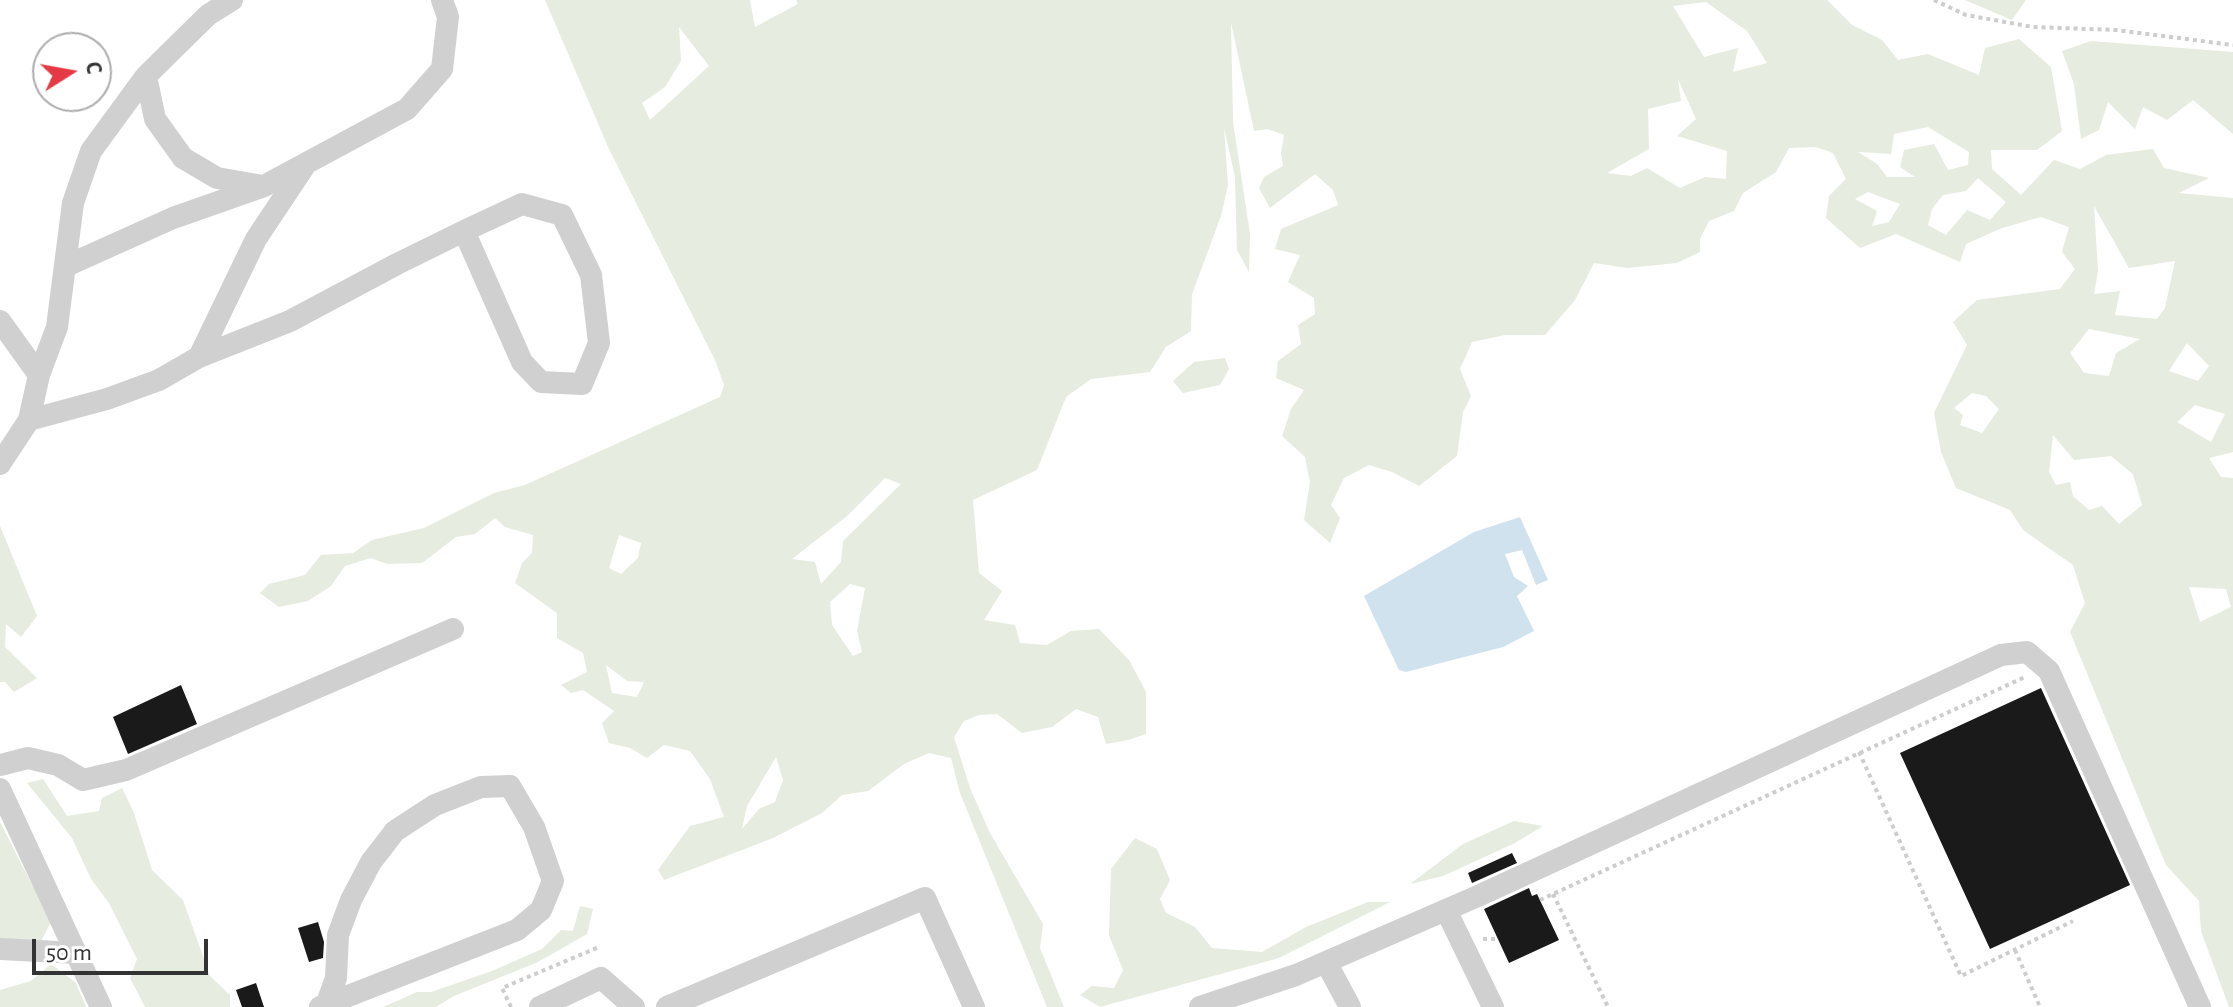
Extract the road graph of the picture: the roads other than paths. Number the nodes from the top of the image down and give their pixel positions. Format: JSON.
{"nodes":[{"id":1,"x":232,"y":0,"type":"edge"},
{"id":2,"x":442,"y":0,"type":"edge"},
{"id":3,"x":146,"y":76,"type":"junction"},
{"id":4,"x":307,"y":163,"type":"junction"},
{"id":5,"x":264,"y":186,"type":"junction"},
{"id":6,"x":464,"y":231,"type":"junction"},
{"id":7,"x":66,"y":266,"type":"junction"},
{"id":8,"x":0,"y":321,"type":"edge"},
{"id":9,"x":199,"y":357,"type":"junction"},
{"id":10,"x":39,"y":375,"type":"junction"},
{"id":11,"x":29,"y":420,"type":"junction"},
{"id":12,"x":0,"y":464,"type":"edge"},
{"id":13,"x":453,"y":629,"type":"dead end"},
{"id":14,"x":0,"y":765,"type":"edge"},
{"id":15,"x":0,"y":789,"type":"edge"},
{"id":16,"x":1446,"y":910,"type":"junction"},
{"id":17,"x":0,"y":949,"type":"edge"},
{"id":18,"x":77,"y":953,"type":"junction"},
{"id":19,"x":1326,"y":962,"type":"junction"},
{"id":20,"x":323,"y":1005,"type":"edge"},
{"id":21,"x":101,"y":1007,"type":"edge"},
{"id":22,"x":540,"y":1007,"type":"edge"},
{"id":23,"x":634,"y":1007,"type":"edge"},
{"id":24,"x":667,"y":1007,"type":"edge"},
{"id":25,"x":974,"y":1007,"type":"edge"},
{"id":26,"x":1200,"y":1007,"type":"edge"},
{"id":27,"x":1350,"y":1007,"type":"edge"},
{"id":28,"x":1493,"y":1007,"type":"edge"},
{"id":29,"x":2200,"y":1007,"type":"edge"}],
"edges":[{"from":1,"to":3,"type":"street"},
{"from":2,"to":4,"type":"street"},
{"from":3,"to":5,"type":"street"},
{"from":3,"to":7,"type":"street"},
{"from":4,"to":5,"type":"street"},
{"from":4,"to":9,"type":"street"},
{"from":5,"to":7,"type":"street"},
{"from":6,"to":6,"type":"street"},
{"from":6,"to":9,"type":"street"},
{"from":7,"to":10,"type":"street"},
{"from":8,"to":10,"type":"street"},
{"from":9,"to":11,"type":"street"},
{"from":10,"to":11,"type":"street"},
{"from":11,"to":12,"type":"street"},
{"from":13,"to":14,"type":"street"},
{"from":15,"to":18,"type":"street"},
{"from":16,"to":19,"type":"street"},
{"from":16,"to":28,"type":"street"},
{"from":16,"to":29,"type":"street"},
{"from":17,"to":18,"type":"street"},
{"from":18,"to":21,"type":"street"},
{"from":19,"to":26,"type":"street"},
{"from":19,"to":27,"type":"street"},
{"from":20,"to":20,"type":"street"},
{"from":22,"to":23,"type":"street"},
{"from":24,"to":25,"type":"street"}]}
